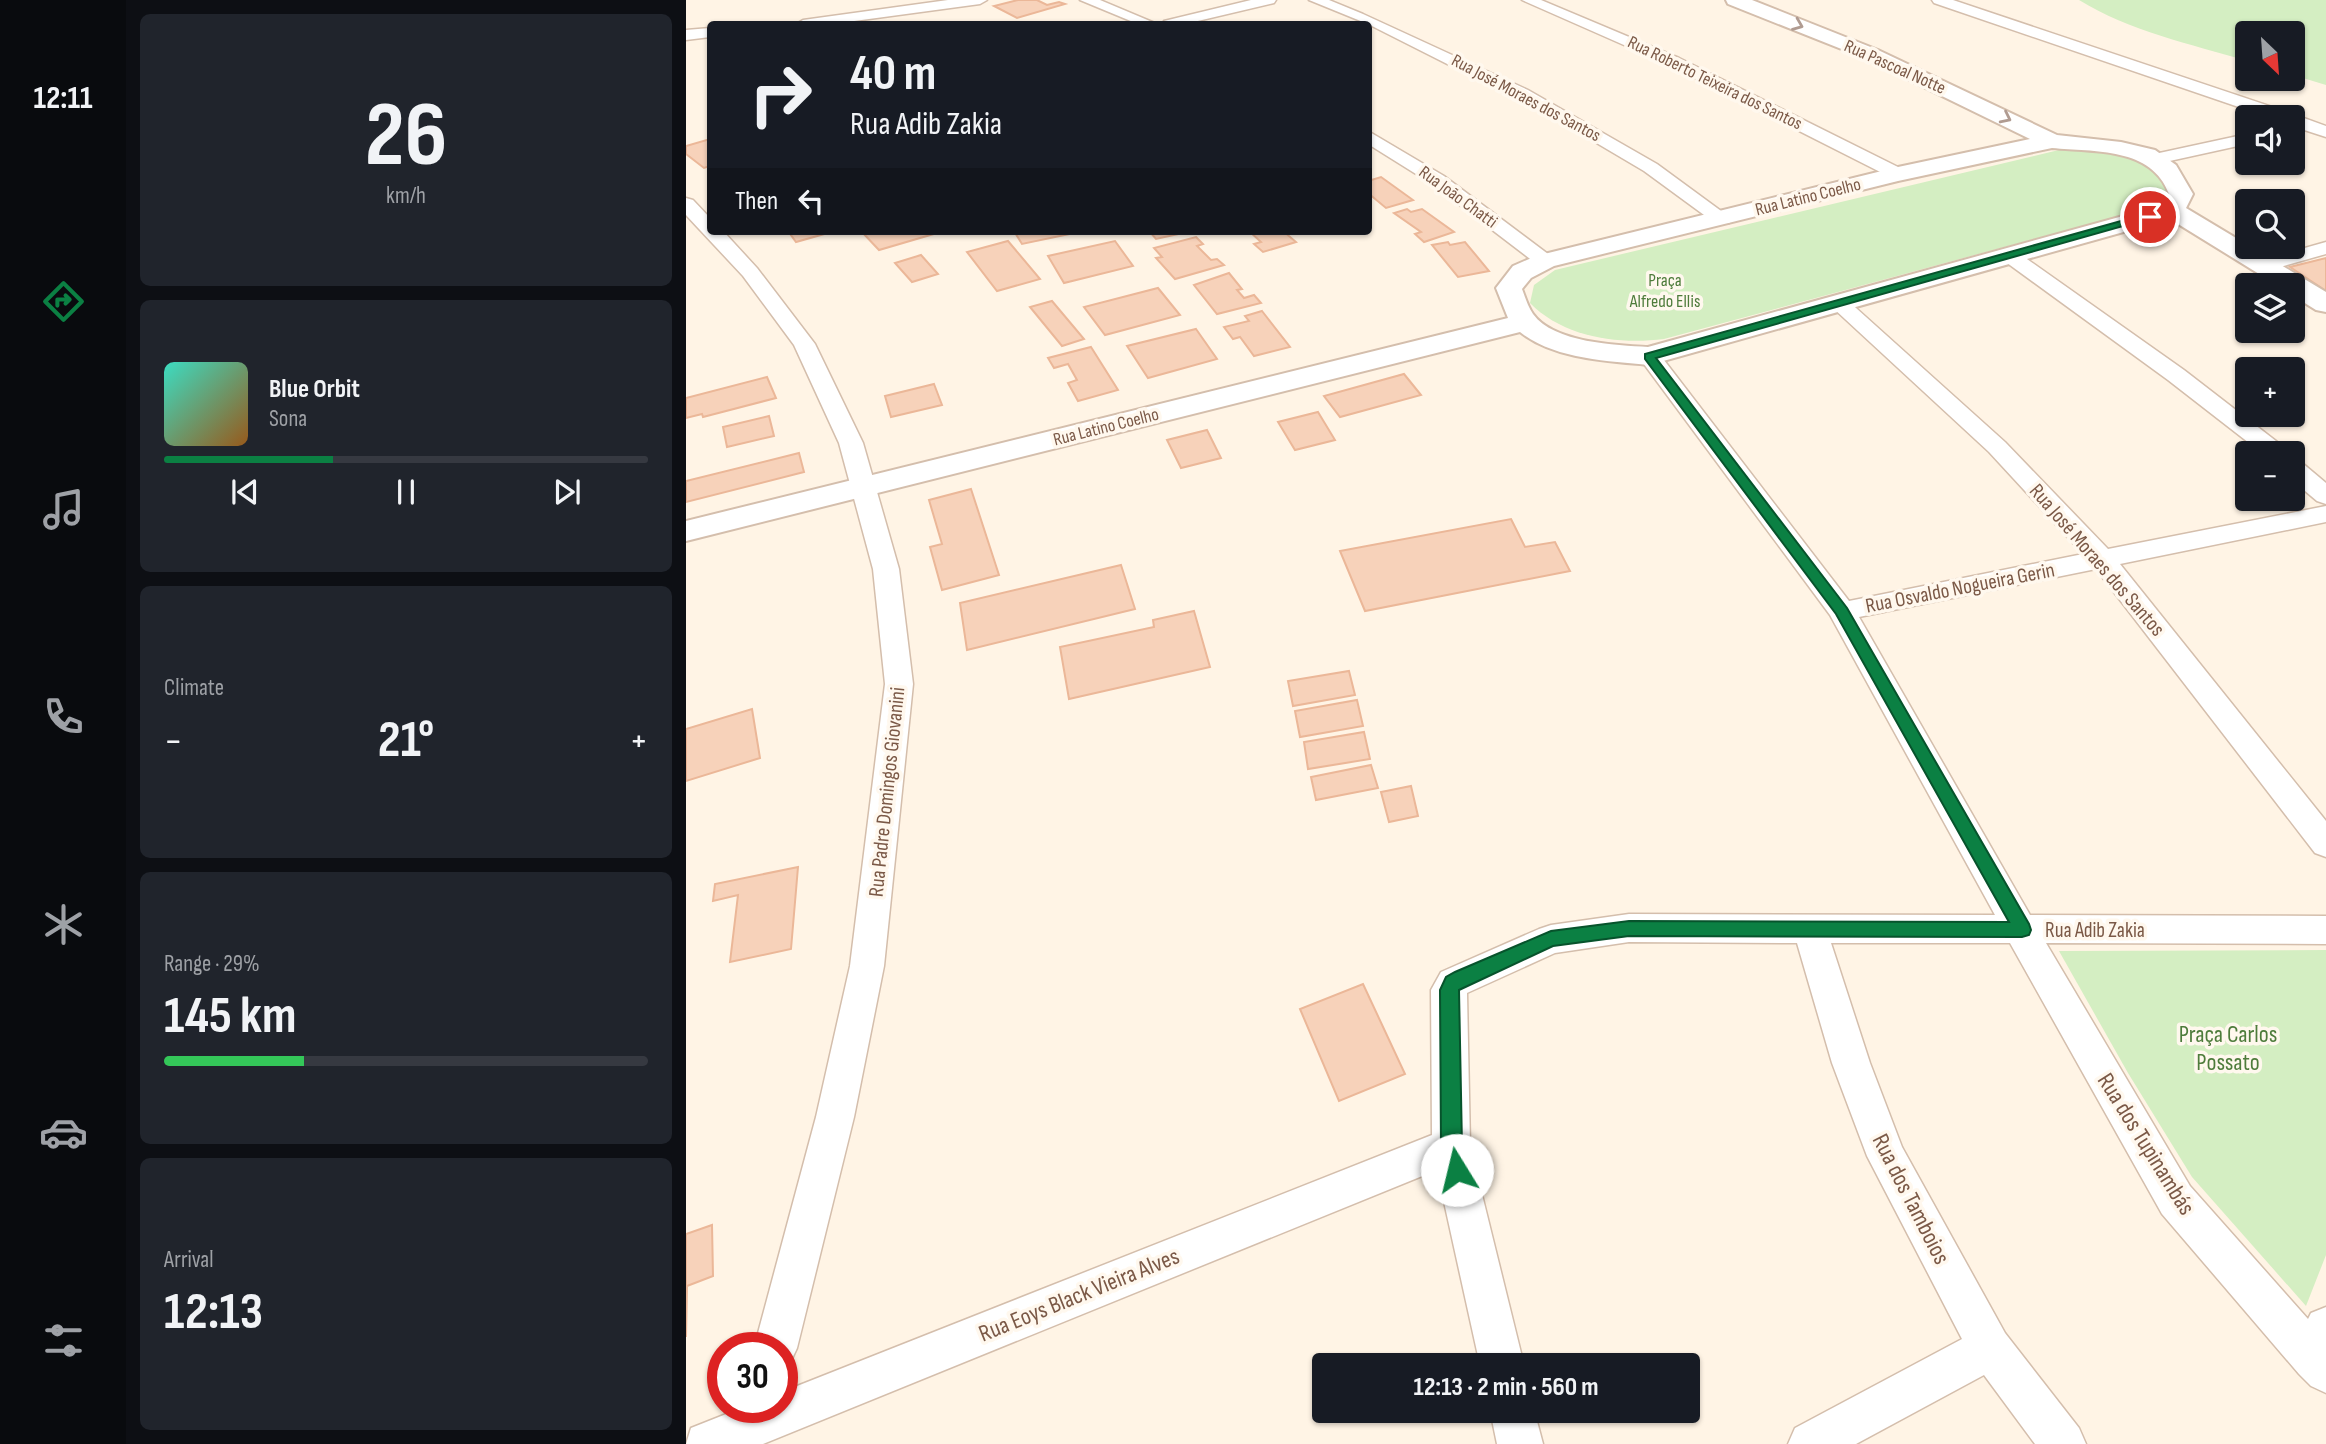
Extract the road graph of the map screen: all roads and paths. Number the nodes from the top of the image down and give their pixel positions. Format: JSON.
{"nodes":[{"id":1,"x":980,"y":0,"type":"edge"},
{"id":2,"x":1087,"y":0,"type":"edge"},
{"id":3,"x":1269,"y":0,"type":"edge"},
{"id":4,"x":1316,"y":0,"type":"edge"},
{"id":5,"x":1529,"y":0,"type":"edge"},
{"id":6,"x":1735,"y":0,"type":"edge"},
{"id":7,"x":1939,"y":0,"type":"edge"},
{"id":8,"x":941,"y":3,"type":"edge"},
{"id":9,"x":823,"y":21,"type":"edge"},
{"id":10,"x":1142,"y":21,"type":"edge"},
{"id":11,"x":1182,"y":21,"type":"edge"},
{"id":12,"x":1370,"y":21,"type":"edge"},
{"id":13,"x":1372,"y":22,"type":"edge"},
{"id":14,"x":707,"y":33,"type":"edge"},
{"id":15,"x":686,"y":35,"type":"edge"},
{"id":16,"x":2249,"y":105,"type":"edge"},
{"id":17,"x":2326,"y":121,"type":"edge"},
{"id":18,"x":2305,"y":124,"type":"edge"},
{"id":19,"x":2305,"y":127,"type":"edge"},
{"id":20,"x":2326,"y":132,"type":"edge"},
{"id":21,"x":1372,"y":139,"type":"edge"},
{"id":22,"x":2052,"y":141,"type":"junction"},
{"id":23,"x":2235,"y":142,"type":"edge"},
{"id":24,"x":2156,"y":159,"type":"junction"},
{"id":25,"x":1898,"y":174,"type":"junction"},
{"id":26,"x":686,"y":204,"type":"edge"},
{"id":27,"x":2173,"y":210,"type":"junction"},
{"id":28,"x":1722,"y":219,"type":"junction"},
{"id":29,"x":707,"y":226,"type":"edge"},
{"id":30,"x":716,"y":235,"type":"edge"},
{"id":31,"x":2326,"y":248,"type":"edge"},
{"id":32,"x":2010,"y":256,"type":"junction"},
{"id":33,"x":1545,"y":261,"type":"junction"},
{"id":34,"x":2266,"y":265,"type":"junction"},
{"id":35,"x":1839,"y":303,"type":"junction"},
{"id":36,"x":2326,"y":304,"type":"edge"},
{"id":37,"x":1525,"y":322,"type":"junction"},
{"id":38,"x":1649,"y":356,"type":"junction"},
{"id":39,"x":2262,"y":441,"type":"edge"},
{"id":40,"x":2305,"y":478,"type":"edge"},
{"id":41,"x":864,"y":486,"type":"junction"},
{"id":42,"x":2326,"y":496,"type":"edge"},
{"id":43,"x":2326,"y":514,"type":"edge"},
{"id":44,"x":686,"y":531,"type":"edge"},
{"id":45,"x":2102,"y":559,"type":"junction"},
{"id":46,"x":1842,"y":611,"type":"junction"},
{"id":47,"x":2326,"y":844,"type":"edge"},
{"id":48,"x":1810,"y":929,"type":"junction"},
{"id":49,"x":2022,"y":930,"type":"junction"},
{"id":50,"x":2326,"y":930,"type":"edge"},
{"id":51,"x":1451,"y":1146,"type":"junction"},
{"id":52,"x":778,"y":1332,"type":"edge"},
{"id":53,"x":1990,"y":1348,"type":"junction"},
{"id":54,"x":1499,"y":1353,"type":"edge"},
{"id":55,"x":2322,"y":1353,"type":"edge"},
{"id":56,"x":1516,"y":1423,"type":"edge"},
{"id":57,"x":761,"y":1424,"type":"edge"},
{"id":58,"x":706,"y":1444,"type":"edge"},
{"id":59,"x":1520,"y":1444,"type":"edge"},
{"id":60,"x":1811,"y":1444,"type":"edge"},
{"id":61,"x":2063,"y":1444,"type":"edge"}],
"edges":[{"from":1,"to":8,"type":"street"},
{"from":2,"to":10,"type":"street"},
{"from":3,"to":11,"type":"street"},
{"from":4,"to":12,"type":"street","name":"Rua José Moraes dos Santos"},
{"from":5,"to":25,"type":"street","name":"Rua Roberto Teixeira dos Santos"},
{"from":6,"to":22,"type":"street","name":"Rua Pascoal Notte","one_way":true},
{"from":7,"to":16,"type":"street"},
{"from":8,"to":9,"type":"street"},
{"from":13,"to":28,"type":"street","name":"Rua José Moraes dos Santos"},
{"from":14,"to":15,"type":"street"},
{"from":17,"to":18,"type":"street"},
{"from":19,"to":20,"type":"street"},
{"from":21,"to":33,"type":"street","name":"Rua João Chatti"},
{"from":22,"to":24,"type":"street","name":"Rua Latino Coelho"},
{"from":22,"to":25,"type":"street","name":"Rua Latino Coelho"},
{"from":23,"to":24,"type":"street","name":"Rua Latino Coelho"},
{"from":24,"to":27,"type":"street"},
{"from":25,"to":28,"type":"street","name":"Rua Latino Coelho"},
{"from":26,"to":29,"type":"street","name":"Rua Padre Domingos Giovanini"},
{"from":27,"to":32,"type":"street"},
{"from":27,"to":34,"type":"street"},
{"from":28,"to":33,"type":"street","name":"Rua Latino Coelho"},
{"from":30,"to":41,"type":"street","name":"Rua Padre Domingos Giovanini"},
{"from":31,"to":34,"type":"street"},
{"from":32,"to":35,"type":"street"},
{"from":32,"to":39,"type":"street"},
{"from":33,"to":37,"type":"street","name":"Rua Latino Coelho"},
{"from":34,"to":36,"type":"street"},
{"from":35,"to":38,"type":"street"},
{"from":35,"to":45,"type":"street","name":"Rua José Moraes dos Santos"},
{"from":37,"to":38,"type":"street"},
{"from":37,"to":41,"type":"street","name":"Rua Latino Coelho"},
{"from":38,"to":46,"type":"street"},
{"from":40,"to":42,"type":"street"},
{"from":41,"to":44,"type":"street","name":"Rua Latino Coelho"},
{"from":41,"to":52,"type":"street","name":"Rua Padre Domingos Giovanini"},
{"from":43,"to":45,"type":"street","name":"Rua Osvaldo Nogueira Gerin"},
{"from":45,"to":46,"type":"street","name":"Rua Osvaldo Nogueira Gerin"},
{"from":45,"to":47,"type":"street","name":"Rua José Moraes dos Santos"},
{"from":46,"to":49,"type":"street"},
{"from":48,"to":49,"type":"street","name":"Rua Adib Zakia"},
{"from":48,"to":51,"type":"street","name":"Rua Adib Zakia"},
{"from":48,"to":53,"type":"street","name":"Rua dos Tamboios"},
{"from":49,"to":50,"type":"street","name":"Rua Adib Zakia"},
{"from":49,"to":55,"type":"street","name":"Rua dos Tupinambás"},
{"from":51,"to":54,"type":"street"},
{"from":51,"to":57,"type":"street","name":"Rua Eoys Black Vieira Alves"},
{"from":53,"to":60,"type":"street"},
{"from":53,"to":61,"type":"street","name":"Rua dos Tamboios"},
{"from":56,"to":59,"type":"street"},
{"from":57,"to":58,"type":"street","name":"Rua Eoys Black Vieira Alves"}]}
